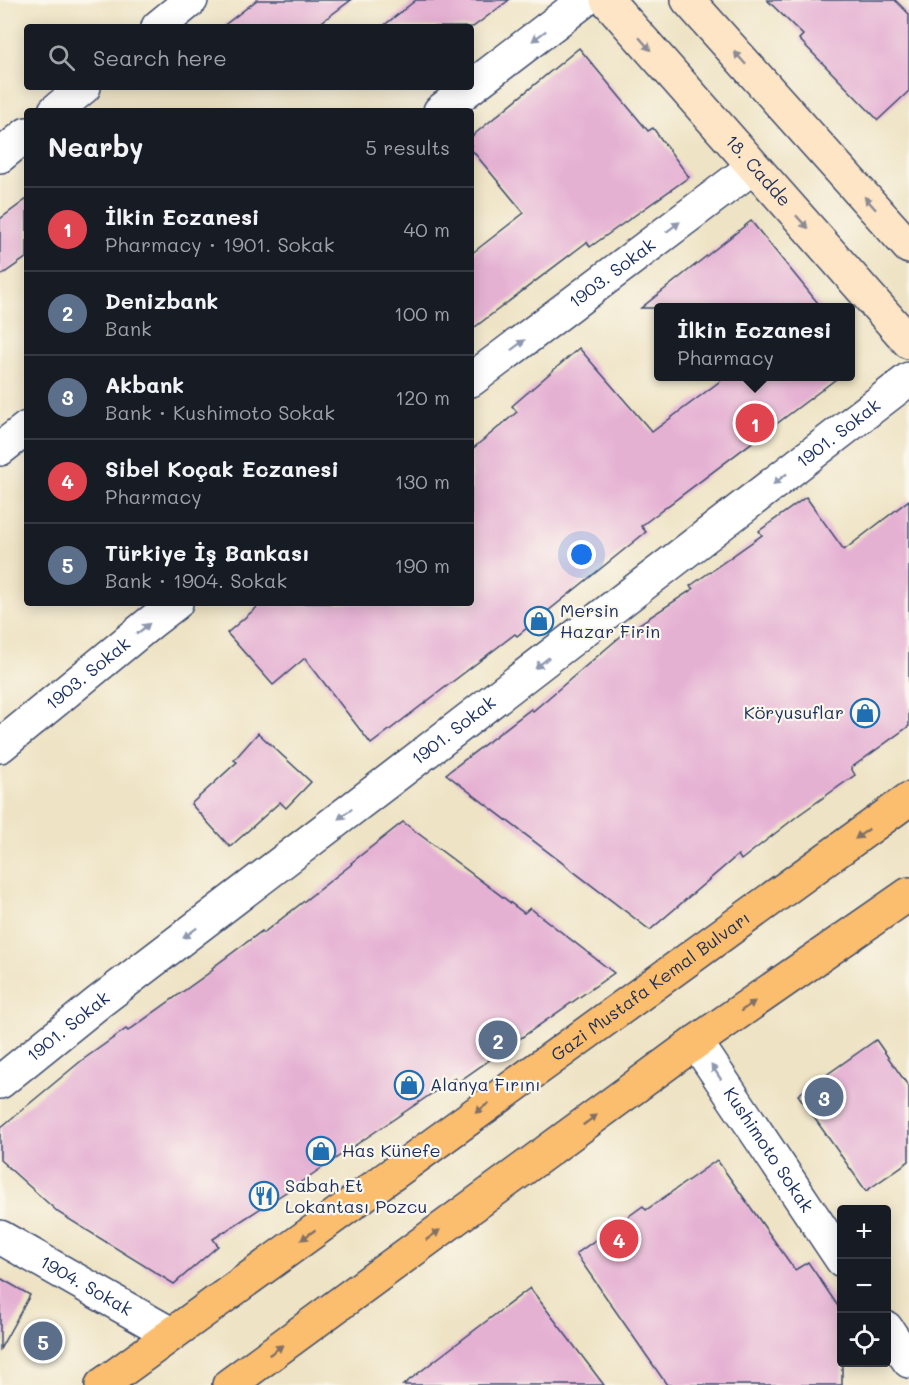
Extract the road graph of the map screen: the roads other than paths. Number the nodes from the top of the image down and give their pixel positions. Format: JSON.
{"nodes":[{"id":1,"x":191,"y":0,"type":"edge"},
{"id":2,"x":585,"y":0,"type":"edge"},
{"id":3,"x":607,"y":0,"type":"edge"},
{"id":4,"x":688,"y":0,"type":"edge"},
{"id":5,"x":162,"y":24,"type":"edge"},
{"id":6,"x":474,"y":85,"type":"edge"},
{"id":7,"x":80,"y":90,"type":"edge"},
{"id":8,"x":467,"y":90,"type":"edge"},
{"id":9,"x":59,"y":108,"type":"edge"},
{"id":10,"x":444,"y":108,"type":"edge"},
{"id":11,"x":24,"y":136,"type":"edge"},
{"id":12,"x":0,"y":156,"type":"edge"},
{"id":13,"x":753,"y":167,"type":"junction"},
{"id":14,"x":909,"y":247,"type":"edge"},
{"id":15,"x":909,"y":342,"type":"edge"},
{"id":16,"x":474,"y":378,"type":"edge"},
{"id":17,"x":909,"y":379,"type":"edge"},
{"id":18,"x":24,"y":430,"type":"edge"},
{"id":19,"x":0,"y":449,"type":"edge"},
{"id":20,"x":172,"y":606,"type":"edge"},
{"id":21,"x":0,"y":746,"type":"edge"},
{"id":22,"x":909,"y":799,"type":"edge"},
{"id":23,"x":909,"y":894,"type":"edge"},
{"id":24,"x":696,"y":1042,"type":"junction"},
{"id":25,"x":0,"y":1082,"type":"edge"},
{"id":26,"x":0,"y":1237,"type":"edge"},
{"id":27,"x":841,"y":1259,"type":"edge"},
{"id":28,"x":171,"y":1334,"type":"junction"},
{"id":29,"x":891,"y":1335,"type":"edge"},
{"id":30,"x":909,"y":1361,"type":"edge"},
{"id":31,"x":102,"y":1385,"type":"edge"},
{"id":32,"x":229,"y":1385,"type":"edge"}],
"edges":[{"from":1,"to":5,"type":"street"},
{"from":2,"to":6,"type":"street","one_way":true},
{"from":3,"to":13,"type":"street","name":"18. Cadde","one_way":true},
{"from":14,"to":4,"type":"street","one_way":true},
{"from":7,"to":9,"type":"street"},
{"from":8,"to":10,"type":"street","one_way":true},
{"from":11,"to":12,"type":"street"},
{"from":13,"to":15,"type":"street","name":"18. Cadde","one_way":true},
{"from":16,"to":13,"type":"street","name":"1903. Sokak","one_way":true},
{"from":17,"to":25,"type":"street","name":"1901. Sokak","one_way":true},
{"from":18,"to":19,"type":"street"},
{"from":21,"to":20,"type":"street","name":"1903. Sokak","one_way":true},
{"from":22,"to":28,"type":"highway","name":"Gazi Mustafa Kemal Bulvarı","one_way":true},
{"from":24,"to":23,"type":"highway","one_way":true},
{"from":27,"to":24,"type":"street","name":"Kushimoto Sokak","one_way":true},
{"from":32,"to":24,"type":"highway","one_way":true},
{"from":26,"to":28,"type":"street","name":"1904. Sokak"},
{"from":28,"to":31,"type":"highway","name":"Gazi Mustafa Kemal Bulvarı"},
{"from":29,"to":30,"type":"street"}]}
